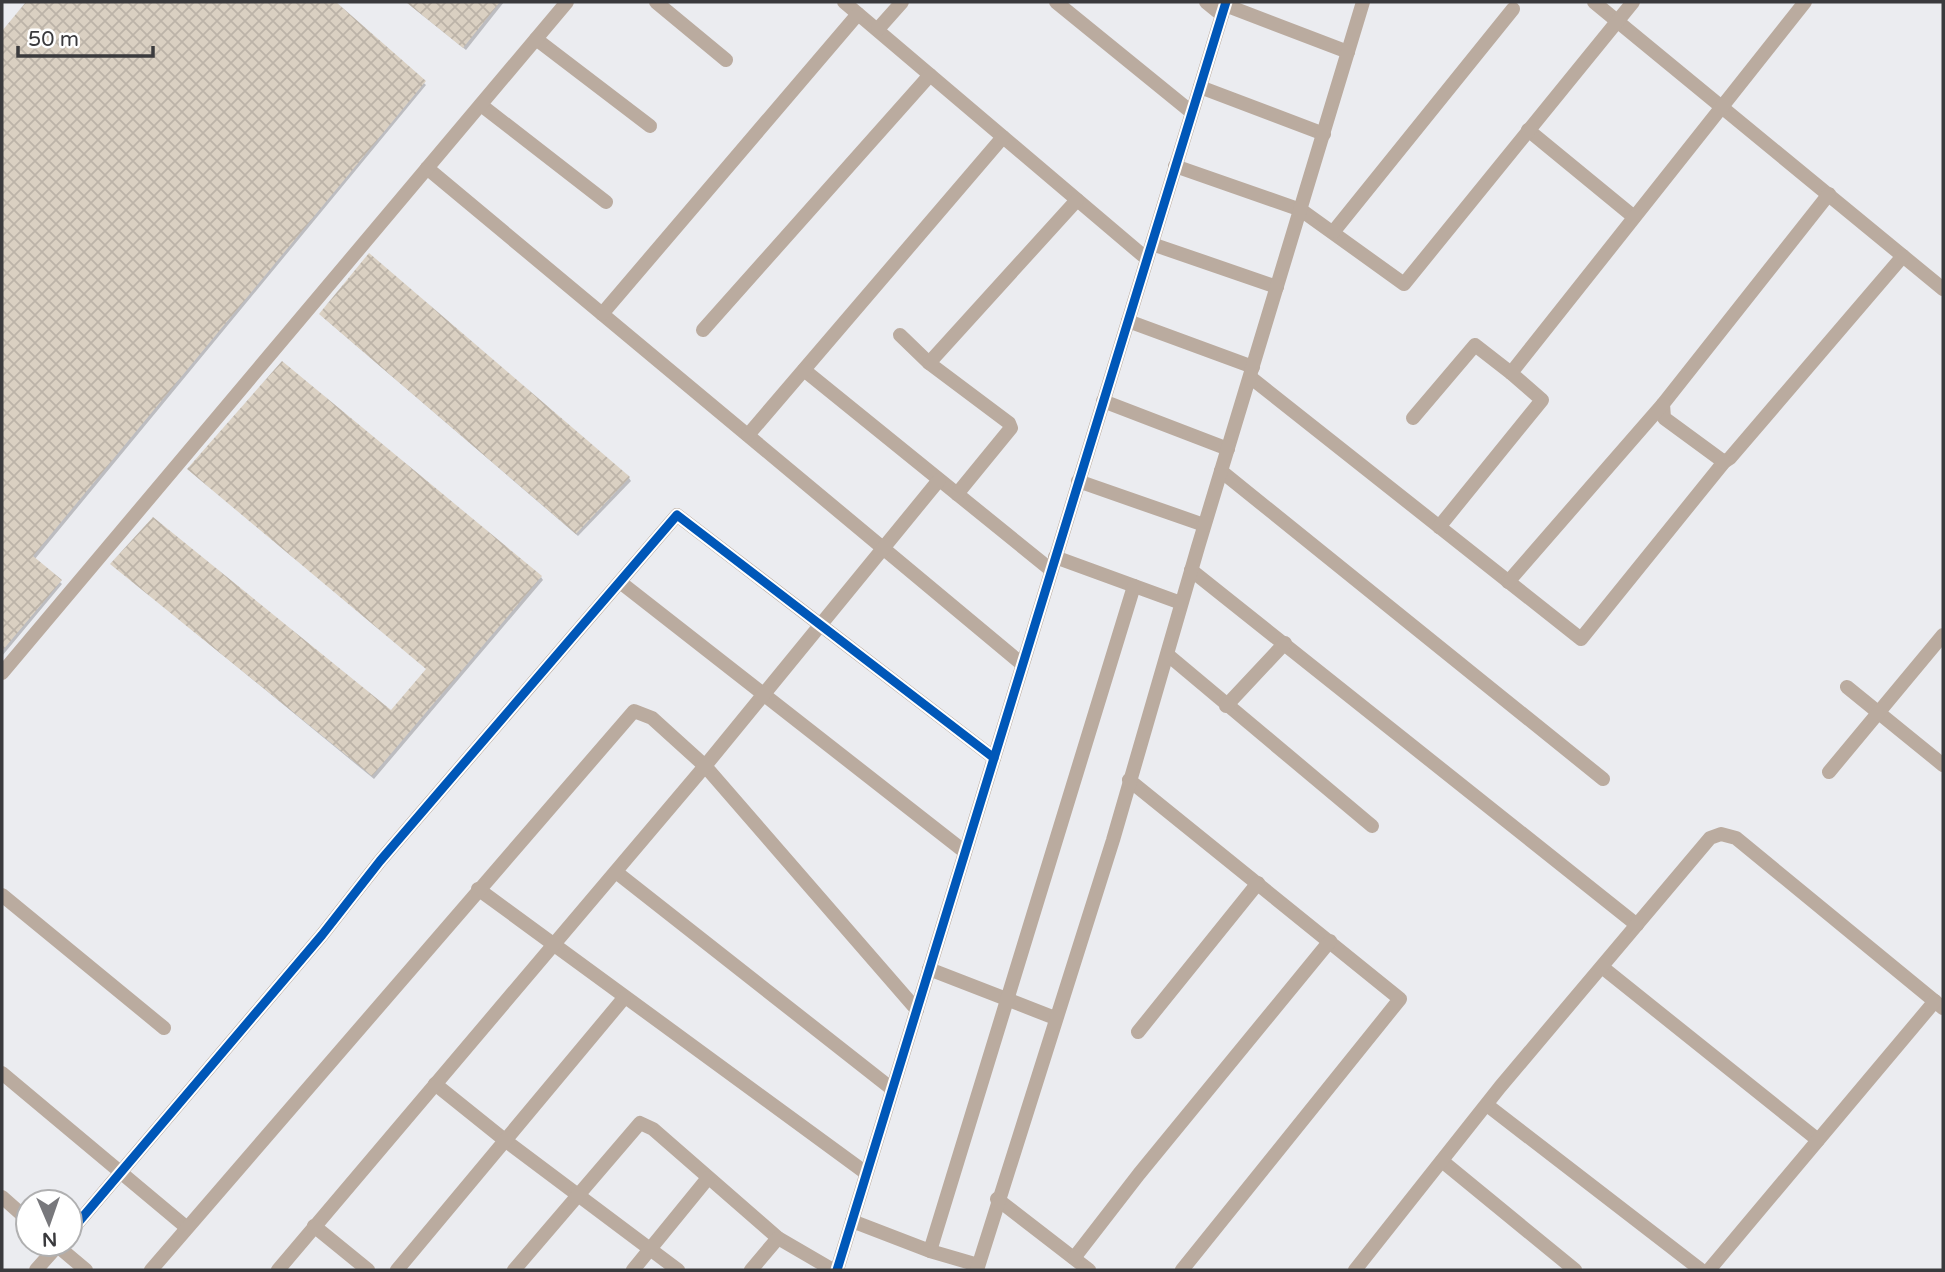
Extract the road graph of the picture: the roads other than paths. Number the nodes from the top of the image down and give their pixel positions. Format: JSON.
{"nodes":[{"id":1,"x":567,"y":2,"type":"edge"},
{"id":2,"x":656,"y":2,"type":"edge"},
{"id":3,"x":844,"y":2,"type":"edge"},
{"id":4,"x":902,"y":2,"type":"edge"},
{"id":5,"x":1056,"y":2,"type":"edge"},
{"id":6,"x":1206,"y":2,"type":"edge"},
{"id":7,"x":1363,"y":2,"type":"edge"},
{"id":8,"x":1594,"y":2,"type":"edge"},
{"id":9,"x":1633,"y":2,"type":"edge"},
{"id":10,"x":1805,"y":2,"type":"edge"},
{"id":11,"x":1224,"y":7,"type":"edge"},
{"id":12,"x":1513,"y":9,"type":"dead end"},
{"id":13,"x":858,"y":14,"type":"junction"},
{"id":14,"x":1617,"y":20,"type":"junction"},
{"id":15,"x":878,"y":29,"type":"junction"},
{"id":16,"x":536,"y":39,"type":"junction"},
{"id":17,"x":1348,"y":52,"type":"junction"},
{"id":18,"x":726,"y":60,"type":"dead end"},
{"id":19,"x":930,"y":75,"type":"junction"},
{"id":20,"x":1200,"y":87,"type":"junction"},
{"id":21,"x":481,"y":105,"type":"junction"},
{"id":22,"x":1722,"y":106,"type":"junction"},
{"id":23,"x":1190,"y":111,"type":"junction"},
{"id":24,"x":650,"y":126,"type":"dead end"},
{"id":25,"x":1528,"y":130,"type":"junction"},
{"id":26,"x":1324,"y":134,"type":"junction"},
{"id":27,"x":1003,"y":137,"type":"junction"},
{"id":28,"x":1175,"y":166,"type":"junction"},
{"id":29,"x":427,"y":168,"type":"junction"},
{"id":30,"x":1829,"y":194,"type":"junction"},
{"id":31,"x":1077,"y":200,"type":"junction"},
{"id":32,"x":607,"y":202,"type":"dead end"},
{"id":33,"x":1301,"y":210,"type":"junction"},
{"id":34,"x":1634,"y":217,"type":"junction"},
{"id":35,"x":1334,"y":231,"type":"junction"},
{"id":36,"x":1152,"y":243,"type":"junction"},
{"id":37,"x":1903,"y":256,"type":"junction"},
{"id":38,"x":1147,"y":259,"type":"junction"},
{"id":39,"x":1277,"y":287,"type":"junction"},
{"id":40,"x":1943,"y":289,"type":"edge"},
{"id":41,"x":602,"y":314,"type":"junction"},
{"id":42,"x":1128,"y":321,"type":"junction"},
{"id":43,"x":703,"y":330,"type":"dead end"},
{"id":44,"x":900,"y":335,"type":"dead end"},
{"id":45,"x":929,"y":363,"type":"junction"},
{"id":46,"x":804,"y":370,"type":"junction"},
{"id":47,"x":1251,"y":372,"type":"junction"},
{"id":48,"x":1511,"y":373,"type":"junction"},
{"id":49,"x":1103,"y":401,"type":"junction"},
{"id":50,"x":1663,"y":404,"type":"junction"},
{"id":51,"x":1413,"y":418,"type":"dead end"},
{"id":52,"x":748,"y":435,"type":"junction"},
{"id":53,"x":1228,"y":449,"type":"junction"},
{"id":54,"x":1724,"y":462,"type":"junction"},
{"id":55,"x":1221,"y":471,"type":"junction"},
{"id":56,"x":939,"y":480,"type":"junction"},
{"id":57,"x":1078,"y":481,"type":"junction"},
{"id":58,"x":957,"y":494,"type":"junction"},
{"id":59,"x":1204,"y":525,"type":"junction"},
{"id":60,"x":1439,"y":527,"type":"junction"},
{"id":61,"x":884,"y":549,"type":"junction"},
{"id":62,"x":1053,"y":564,"type":"junction"},
{"id":63,"x":1191,"y":570,"type":"junction"},
{"id":64,"x":620,"y":582,"type":"junction"},
{"id":65,"x":1508,"y":582,"type":"junction"},
{"id":66,"x":1134,"y":586,"type":"junction"},
{"id":67,"x":1181,"y":603,"type":"junction"},
{"id":68,"x":819,"y":624,"type":"junction"},
{"id":69,"x":1943,"y":635,"type":"edge"},
{"id":70,"x":1285,"y":643,"type":"junction"},
{"id":71,"x":1168,"y":655,"type":"junction"},
{"id":72,"x":1022,"y":664,"type":"junction"},
{"id":73,"x":2,"y":673,"type":"edge"},
{"id":74,"x":1847,"y":687,"type":"dead end"},
{"id":75,"x":763,"y":694,"type":"junction"},
{"id":76,"x":1227,"y":706,"type":"junction"},
{"id":77,"x":1879,"y":712,"type":"junction"},
{"id":78,"x":994,"y":758,"type":"junction"},
{"id":79,"x":1943,"y":765,"type":"edge"},
{"id":80,"x":705,"y":766,"type":"junction"},
{"id":81,"x":1829,"y":772,"type":"dead end"},
{"id":82,"x":1603,"y":779,"type":"dead end"},
{"id":83,"x":1129,"y":780,"type":"junction"},
{"id":84,"x":1372,"y":826,"type":"dead end"},
{"id":85,"x":965,"y":852,"type":"junction"},
{"id":86,"x":616,"y":872,"type":"junction"},
{"id":87,"x":1258,"y":883,"type":"junction"},
{"id":88,"x":478,"y":889,"type":"junction"},
{"id":89,"x":2,"y":895,"type":"edge"},
{"id":90,"x":1637,"y":925,"type":"junction"},
{"id":91,"x":1330,"y":941,"type":"junction"},
{"id":92,"x":554,"y":945,"type":"junction"},
{"id":93,"x":1602,"y":967,"type":"junction"},
{"id":94,"x":929,"y":969,"type":"junction"},
{"id":95,"x":625,"y":998,"type":"junction"},
{"id":96,"x":1006,"y":998,"type":"junction"},
{"id":97,"x":1939,"y":1005,"type":"edge"},
{"id":98,"x":917,"y":1010,"type":"junction"},
{"id":99,"x":1055,"y":1018,"type":"junction"},
{"id":100,"x":164,"y":1028,"type":"dead end"},
{"id":101,"x":1138,"y":1032,"type":"dead end"},
{"id":102,"x":2,"y":1073,"type":"edge"},
{"id":103,"x":435,"y":1084,"type":"junction"},
{"id":104,"x":892,"y":1089,"type":"junction"},
{"id":105,"x":1488,"y":1105,"type":"junction"},
{"id":106,"x":1818,"y":1140,"type":"junction"},
{"id":107,"x":506,"y":1141,"type":"junction"},
{"id":108,"x":1442,"y":1161,"type":"junction"},
{"id":109,"x":121,"y":1172,"type":"junction"},
{"id":110,"x":866,"y":1174,"type":"junction"},
{"id":111,"x":708,"y":1178,"type":"junction"},
{"id":112,"x":578,"y":1194,"type":"junction"},
{"id":113,"x":997,"y":1199,"type":"junction"},
{"id":114,"x":84,"y":1216,"type":"edge"},
{"id":115,"x":852,"y":1221,"type":"junction"},
{"id":116,"x":314,"y":1226,"type":"junction"},
{"id":117,"x":186,"y":1227,"type":"junction"},
{"id":118,"x":778,"y":1238,"type":"junction"},
{"id":119,"x":651,"y":1249,"type":"junction"},
{"id":120,"x":930,"y":1251,"type":"junction"},
{"id":121,"x":72,"y":1258,"type":"edge"},
{"id":122,"x":1074,"y":1258,"type":"junction"},
{"id":123,"x":977,"y":1267,"type":"edge"},
{"id":124,"x":86,"y":1270,"type":"edge"},
{"id":125,"x":152,"y":1270,"type":"edge"},
{"id":126,"x":278,"y":1270,"type":"edge"},
{"id":127,"x":368,"y":1270,"type":"edge"},
{"id":128,"x":397,"y":1270,"type":"edge"},
{"id":129,"x":514,"y":1270,"type":"edge"},
{"id":130,"x":633,"y":1270,"type":"edge"},
{"id":131,"x":678,"y":1270,"type":"edge"},
{"id":132,"x":751,"y":1270,"type":"edge"},
{"id":133,"x":835,"y":1270,"type":"edge"},
{"id":134,"x":1089,"y":1270,"type":"edge"},
{"id":135,"x":1182,"y":1270,"type":"edge"},
{"id":136,"x":1354,"y":1270,"type":"edge"},
{"id":137,"x":1575,"y":1270,"type":"edge"},
{"id":138,"x":1701,"y":1270,"type":"edge"},
{"id":139,"x":1709,"y":1270,"type":"edge"}],
"edges":[{"from":1,"to":16,"type":"street"},
{"from":2,"to":18,"type":"street"},
{"from":3,"to":13,"type":"street"},
{"from":4,"to":15,"type":"street"},
{"from":5,"to":23,"type":"street"},
{"from":6,"to":11,"type":"street"},
{"from":7,"to":17,"type":"street"},
{"from":8,"to":14,"type":"street"},
{"from":9,"to":14,"type":"street"},
{"from":10,"to":22,"type":"street"},
{"from":11,"to":17,"type":"street"},
{"from":11,"to":20,"type":"street"},
{"from":12,"to":35,"type":"street"},
{"from":13,"to":15,"type":"street"},
{"from":13,"to":41,"type":"street"},
{"from":14,"to":22,"type":"street"},
{"from":14,"to":25,"type":"street"},
{"from":15,"to":19,"type":"street"},
{"from":16,"to":21,"type":"street"},
{"from":16,"to":24,"type":"street"},
{"from":17,"to":26,"type":"street"},
{"from":19,"to":27,"type":"street"},
{"from":19,"to":43,"type":"street"},
{"from":20,"to":23,"type":"street"},
{"from":20,"to":26,"type":"street"},
{"from":21,"to":29,"type":"street"},
{"from":21,"to":32,"type":"street"},
{"from":22,"to":30,"type":"street"},
{"from":22,"to":34,"type":"street"},
{"from":23,"to":28,"type":"street"},
{"from":25,"to":34,"type":"street"},
{"from":25,"to":35,"type":"street"},
{"from":26,"to":33,"type":"street"},
{"from":27,"to":31,"type":"street"},
{"from":27,"to":46,"type":"street"},
{"from":28,"to":33,"type":"street"},
{"from":28,"to":36,"type":"street"},
{"from":29,"to":41,"type":"street"},
{"from":29,"to":73,"type":"street"},
{"from":30,"to":37,"type":"street"},
{"from":30,"to":50,"type":"street"},
{"from":31,"to":38,"type":"street"},
{"from":31,"to":45,"type":"street"},
{"from":33,"to":35,"type":"street"},
{"from":33,"to":39,"type":"street"},
{"from":34,"to":48,"type":"street"},
{"from":36,"to":38,"type":"street"},
{"from":36,"to":39,"type":"street"},
{"from":37,"to":40,"type":"street"},
{"from":37,"to":54,"type":"street"},
{"from":38,"to":42,"type":"street"},
{"from":39,"to":47,"type":"street"},
{"from":41,"to":52,"type":"street"},
{"from":42,"to":47,"type":"street"},
{"from":42,"to":49,"type":"street"},
{"from":44,"to":45,"type":"street"},
{"from":45,"to":58,"type":"street"},
{"from":46,"to":52,"type":"street"},
{"from":46,"to":56,"type":"street"},
{"from":47,"to":53,"type":"street"},
{"from":47,"to":60,"type":"street"},
{"from":48,"to":51,"type":"street"},
{"from":48,"to":60,"type":"street"},
{"from":49,"to":53,"type":"street"},
{"from":49,"to":57,"type":"street"},
{"from":50,"to":54,"type":"street"},
{"from":50,"to":65,"type":"street"},
{"from":52,"to":61,"type":"street"},
{"from":53,"to":55,"type":"street"},
{"from":54,"to":65,"type":"street"},
{"from":55,"to":59,"type":"street"},
{"from":55,"to":82,"type":"street"},
{"from":56,"to":58,"type":"street"},
{"from":56,"to":61,"type":"street"},
{"from":57,"to":59,"type":"street"},
{"from":57,"to":62,"type":"street"},
{"from":58,"to":62,"type":"street"},
{"from":59,"to":63,"type":"street"},
{"from":60,"to":65,"type":"street"},
{"from":61,"to":68,"type":"street"},
{"from":61,"to":72,"type":"street"},
{"from":62,"to":66,"type":"street"},
{"from":62,"to":72,"type":"street"},
{"from":63,"to":67,"type":"street"},
{"from":63,"to":70,"type":"street"},
{"from":64,"to":68,"type":"street"},
{"from":64,"to":75,"type":"street"},
{"from":64,"to":109,"type":"street"},
{"from":66,"to":67,"type":"street"},
{"from":66,"to":96,"type":"street"},
{"from":67,"to":71,"type":"street"},
{"from":68,"to":75,"type":"street"},
{"from":68,"to":78,"type":"street"},
{"from":69,"to":77,"type":"street"},
{"from":70,"to":76,"type":"street"},
{"from":70,"to":90,"type":"street"},
{"from":71,"to":76,"type":"street"},
{"from":71,"to":83,"type":"street"},
{"from":72,"to":78,"type":"street"},
{"from":74,"to":77,"type":"street"},
{"from":75,"to":80,"type":"street"},
{"from":75,"to":85,"type":"street"},
{"from":76,"to":84,"type":"street"},
{"from":77,"to":79,"type":"street"},
{"from":77,"to":81,"type":"street"},
{"from":78,"to":85,"type":"street"},
{"from":80,"to":86,"type":"street"},
{"from":80,"to":88,"type":"street"},
{"from":80,"to":98,"type":"street"},
{"from":83,"to":87,"type":"street"},
{"from":83,"to":99,"type":"street"},
{"from":85,"to":94,"type":"street"},
{"from":86,"to":92,"type":"street"},
{"from":86,"to":104,"type":"street"},
{"from":87,"to":91,"type":"street"},
{"from":87,"to":101,"type":"street"},
{"from":88,"to":92,"type":"street"},
{"from":88,"to":117,"type":"street"},
{"from":89,"to":100,"type":"street"},
{"from":90,"to":93,"type":"street"},
{"from":90,"to":97,"type":"street"},
{"from":91,"to":122,"type":"street"},
{"from":91,"to":135,"type":"street"},
{"from":92,"to":95,"type":"street"},
{"from":92,"to":103,"type":"street"},
{"from":93,"to":105,"type":"street"},
{"from":93,"to":106,"type":"street"},
{"from":94,"to":96,"type":"street"},
{"from":94,"to":98,"type":"street"},
{"from":95,"to":107,"type":"street"},
{"from":95,"to":110,"type":"street"},
{"from":96,"to":99,"type":"street"},
{"from":96,"to":120,"type":"street"},
{"from":97,"to":106,"type":"street"},
{"from":98,"to":104,"type":"street"},
{"from":99,"to":113,"type":"street"},
{"from":102,"to":109,"type":"street"},
{"from":103,"to":107,"type":"street"},
{"from":103,"to":116,"type":"street"},
{"from":104,"to":110,"type":"street"},
{"from":105,"to":108,"type":"street"},
{"from":105,"to":138,"type":"street"},
{"from":106,"to":139,"type":"street"},
{"from":107,"to":112,"type":"street"},
{"from":107,"to":128,"type":"street"},
{"from":108,"to":136,"type":"street"},
{"from":108,"to":137,"type":"street"},
{"from":109,"to":114,"type":"street"},
{"from":109,"to":117,"type":"street"},
{"from":110,"to":115,"type":"street"},
{"from":111,"to":112,"type":"street"},
{"from":111,"to":118,"type":"street"},
{"from":111,"to":119,"type":"street"},
{"from":112,"to":119,"type":"street"},
{"from":112,"to":129,"type":"street"},
{"from":113,"to":122,"type":"street"},
{"from":113,"to":123,"type":"street"},
{"from":115,"to":120,"type":"street"},
{"from":115,"to":133,"type":"street"},
{"from":116,"to":126,"type":"street"},
{"from":116,"to":127,"type":"street"},
{"from":117,"to":125,"type":"street"},
{"from":118,"to":132,"type":"street"},
{"from":118,"to":133,"type":"street"},
{"from":119,"to":130,"type":"street"},
{"from":119,"to":131,"type":"street"},
{"from":120,"to":123,"type":"street"},
{"from":121,"to":124,"type":"street"},
{"from":122,"to":134,"type":"street"}]}
